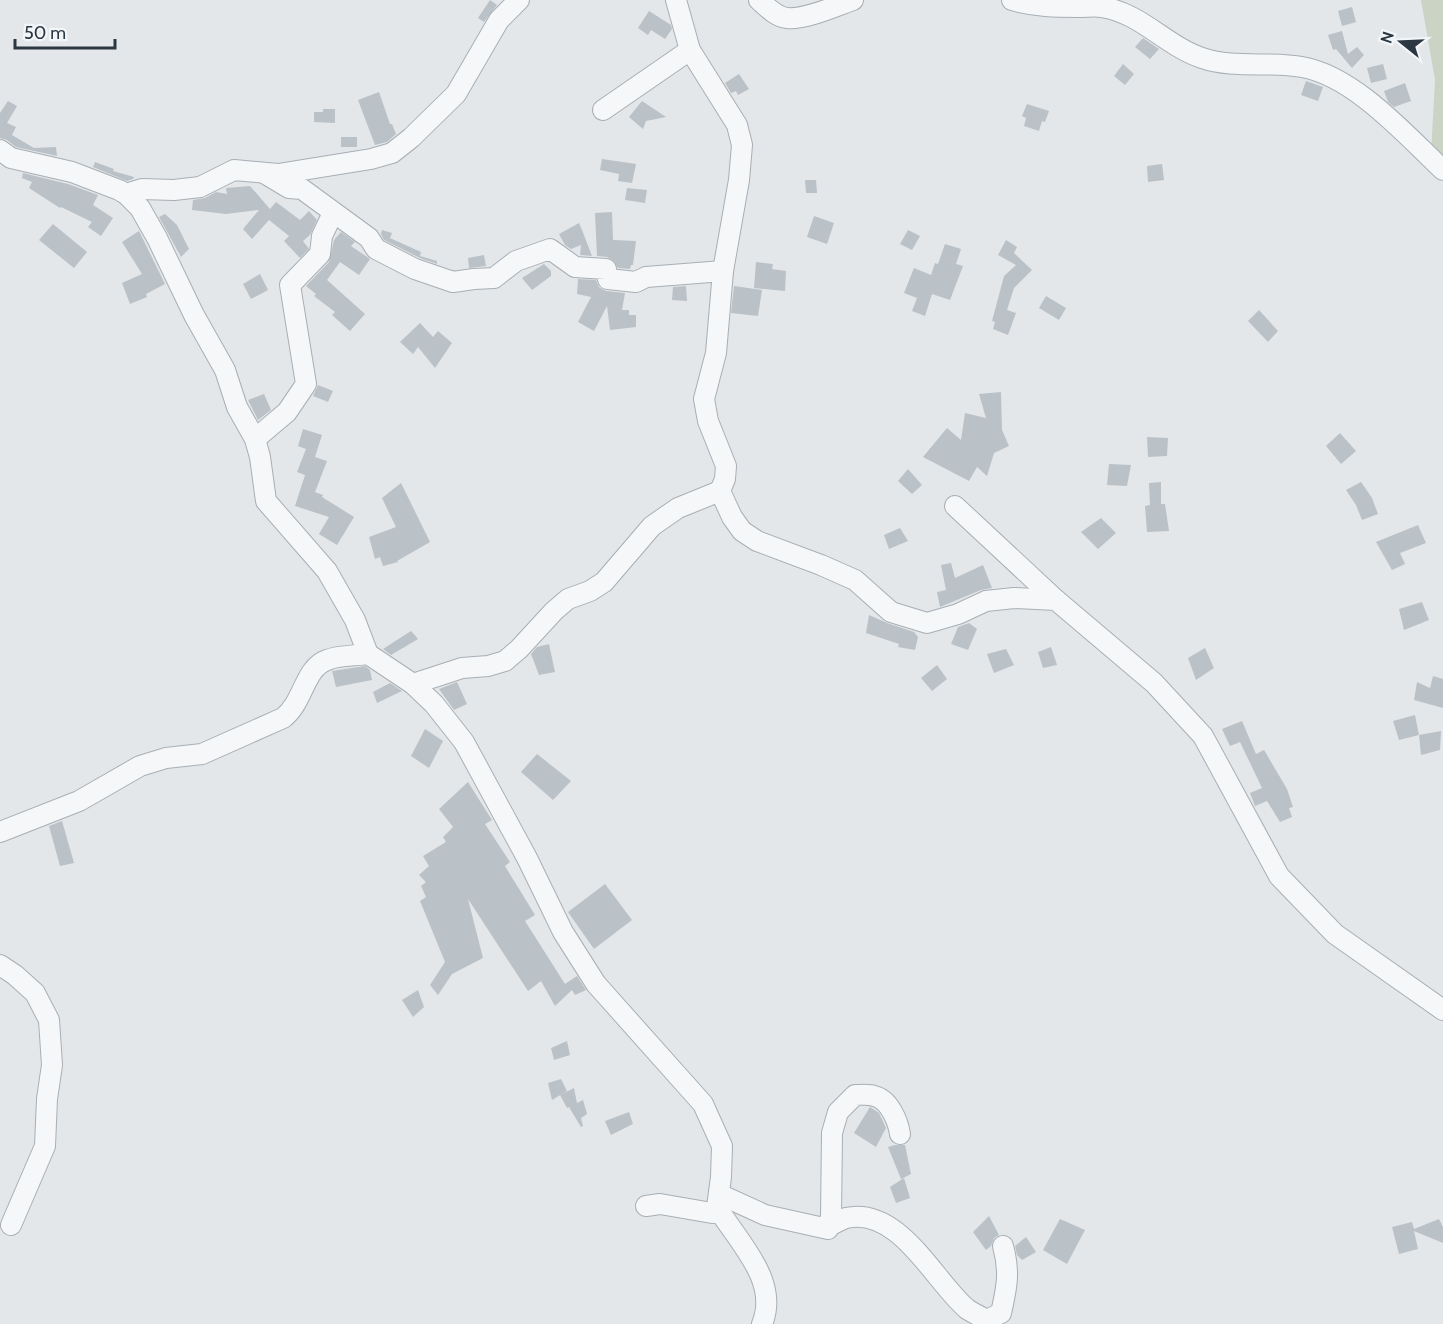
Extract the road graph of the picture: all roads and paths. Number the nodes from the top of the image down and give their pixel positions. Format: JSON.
{"nodes":[{"id":1,"x":519,"y":0,"type":"edge"},
{"id":2,"x":676,"y":0,"type":"edge"},
{"id":3,"x":759,"y":0,"type":"edge"},
{"id":4,"x":853,"y":0,"type":"edge"},
{"id":5,"x":1012,"y":0,"type":"edge"},
{"id":6,"x":1100,"y":3,"type":"edge"},
{"id":7,"x":690,"y":50,"type":"junction"},
{"id":8,"x":603,"y":110,"type":"dead end"},
{"id":9,"x":0,"y":150,"type":"edge"},
{"id":10,"x":1443,"y":170,"type":"edge"},
{"id":11,"x":264,"y":173,"type":"junction"},
{"id":12,"x":126,"y":194,"type":"junction"},
{"id":13,"x":333,"y":213,"type":"junction"},
{"id":14,"x":723,"y":271,"type":"junction"},
{"id":15,"x":255,"y":439,"type":"junction"},
{"id":16,"x":720,"y":491,"type":"junction"},
{"id":17,"x":955,"y":507,"type":"dead end"},
{"id":18,"x":1056,"y":600,"type":"junction"},
{"id":19,"x":368,"y":654,"type":"junction"},
{"id":20,"x":413,"y":684,"type":"junction"},
{"id":21,"x":0,"y":832,"type":"edge"},
{"id":22,"x":0,"y":965,"type":"edge"},
{"id":23,"x":1443,"y":1010,"type":"edge"},
{"id":24,"x":900,"y":1134,"type":"dead end"},
{"id":25,"x":718,"y":1200,"type":"junction"},
{"id":26,"x":646,"y":1206,"type":"dead end"},
{"id":27,"x":11,"y":1225,"type":"dead end"},
{"id":28,"x":829,"y":1226,"type":"junction"},
{"id":29,"x":1003,"y":1246,"type":"dead end"},
{"id":30,"x":762,"y":1324,"type":"edge"}],
"edges":[{"from":1,"to":11,"type":"street"},
{"from":2,"to":7,"type":"street"},
{"from":3,"to":4,"type":"street"},
{"from":5,"to":6,"type":"street"},
{"from":6,"to":10,"type":"street"},
{"from":7,"to":8,"type":"street"},
{"from":7,"to":14,"type":"street"},
{"from":9,"to":12,"type":"street"},
{"from":11,"to":12,"type":"street"},
{"from":11,"to":13,"type":"street"},
{"from":12,"to":15,"type":"street"},
{"from":13,"to":14,"type":"street"},
{"from":13,"to":15,"type":"street"},
{"from":14,"to":16,"type":"street"},
{"from":15,"to":19,"type":"street"},
{"from":16,"to":18,"type":"street"},
{"from":16,"to":20,"type":"street"},
{"from":17,"to":18,"type":"street"},
{"from":18,"to":23,"type":"street"},
{"from":19,"to":20,"type":"street"},
{"from":19,"to":21,"type":"street"},
{"from":20,"to":25,"type":"street"},
{"from":22,"to":27,"type":"street"},
{"from":24,"to":28,"type":"street"},
{"from":25,"to":26,"type":"street"},
{"from":25,"to":28,"type":"street"},
{"from":25,"to":30,"type":"street"},
{"from":28,"to":29,"type":"street"}]}
